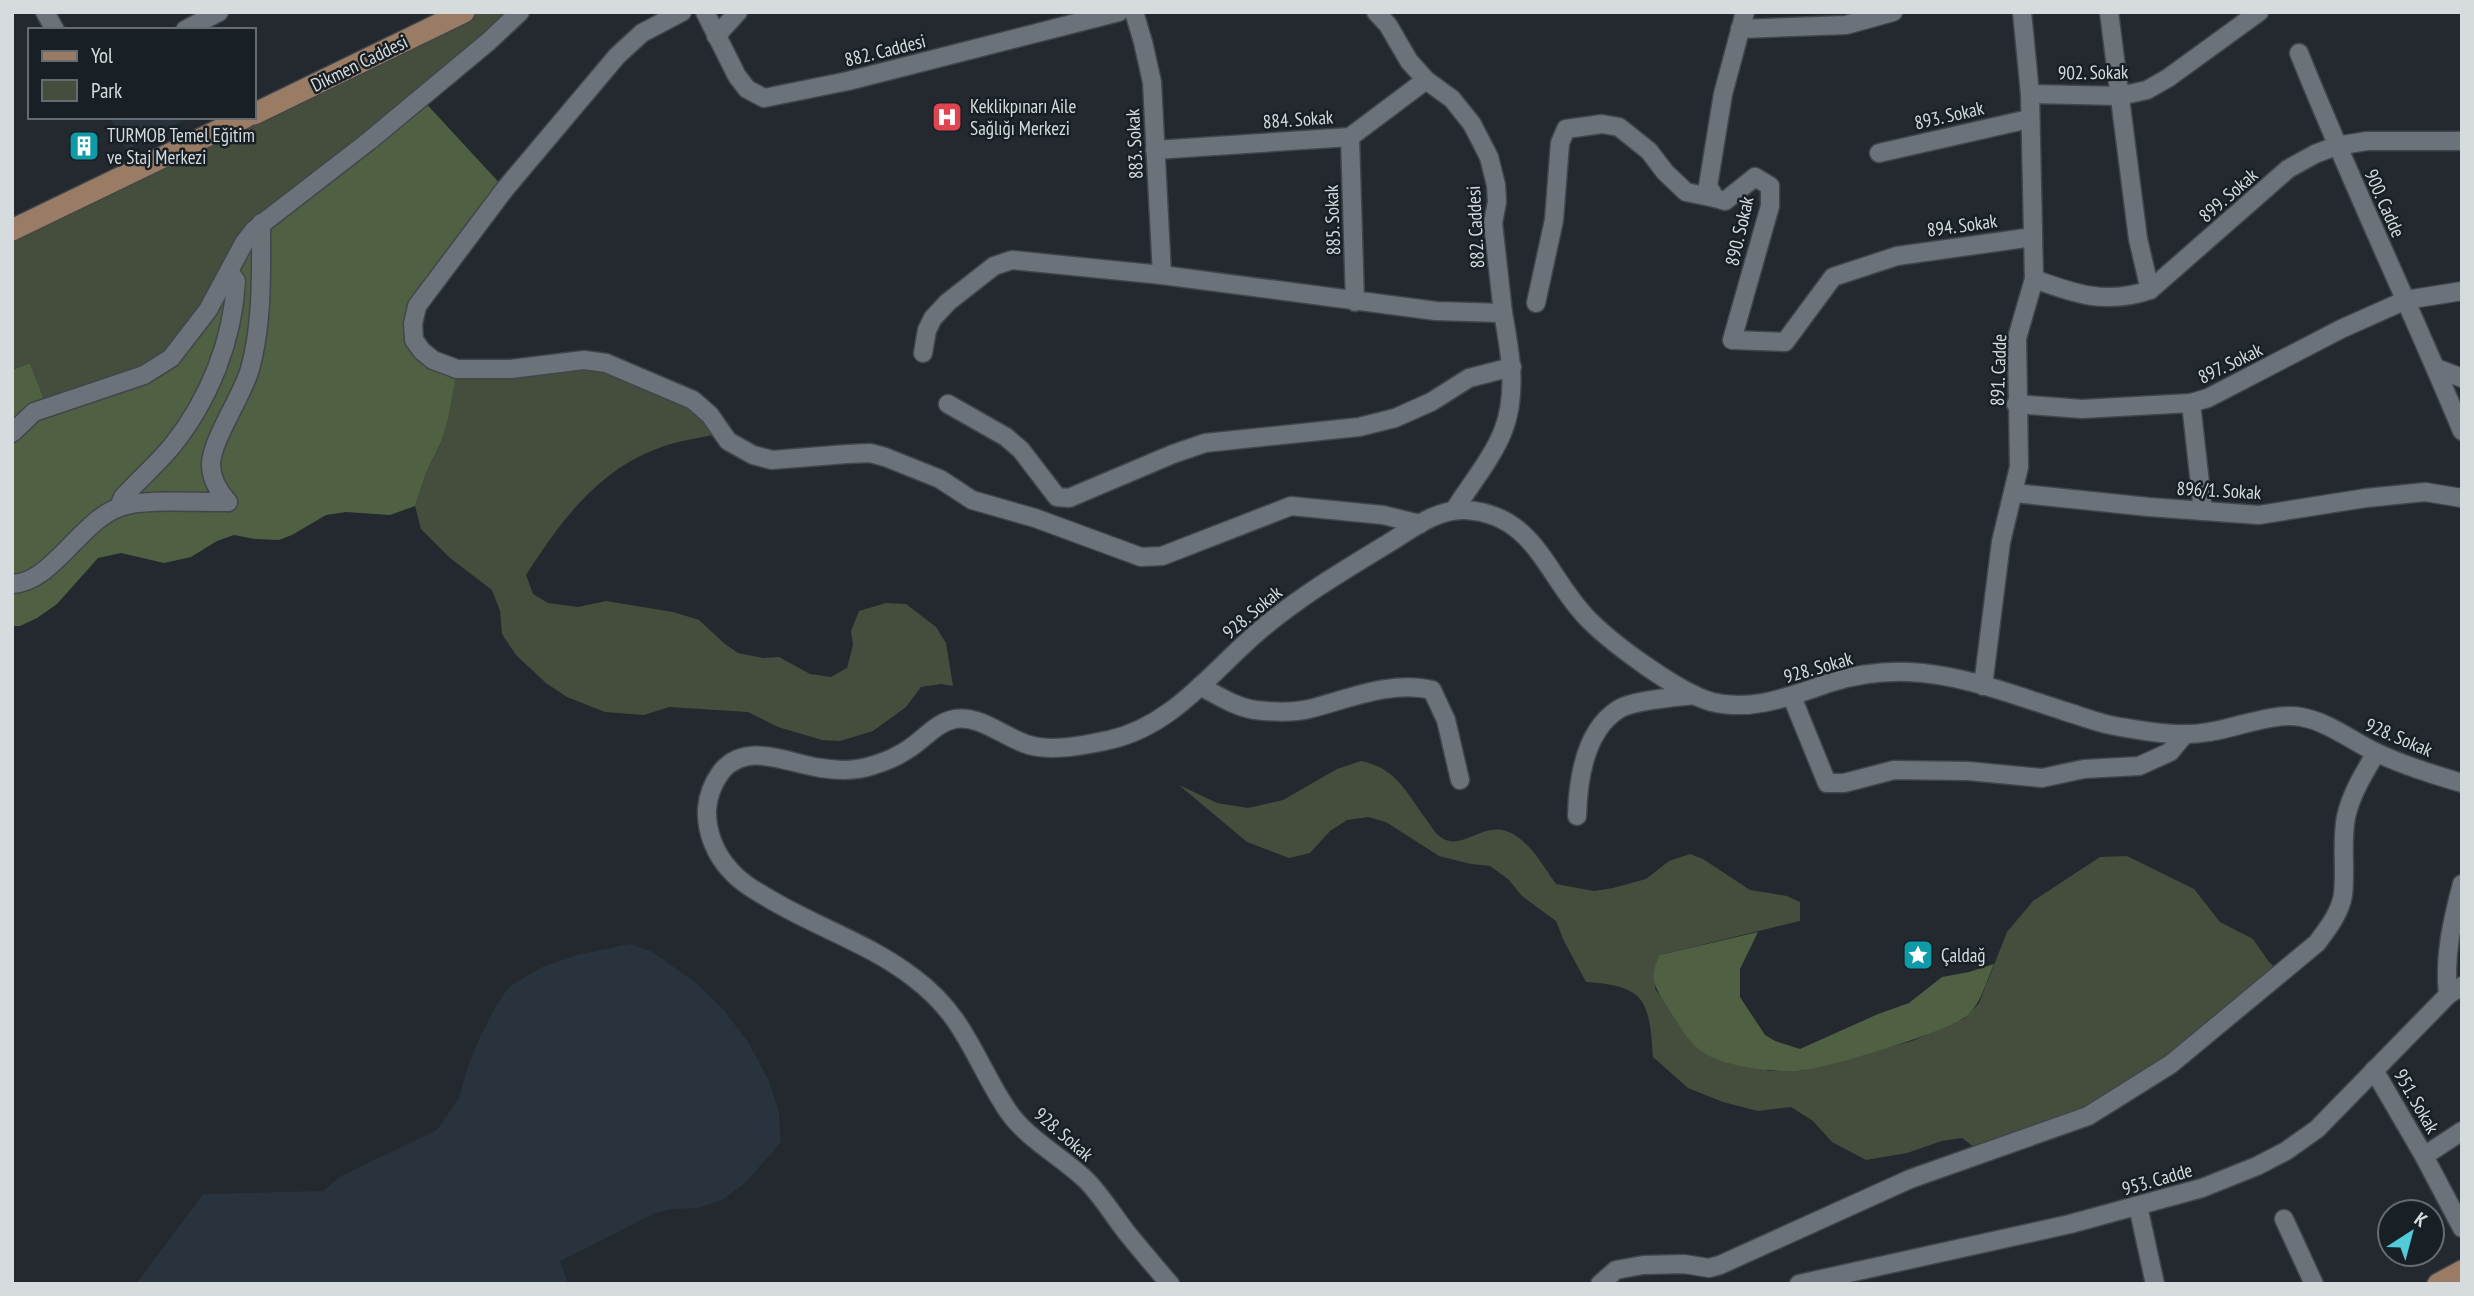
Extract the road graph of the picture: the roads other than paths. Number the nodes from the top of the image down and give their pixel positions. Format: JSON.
{"nodes":[{"id":1,"x":45,"y":12,"type":"edge"},
{"id":2,"x":219,"y":12,"type":"edge"},
{"id":3,"x":464,"y":12,"type":"edge"},
{"id":4,"x":520,"y":12,"type":"edge"},
{"id":5,"x":682,"y":12,"type":"edge"},
{"id":6,"x":705,"y":12,"type":"edge"},
{"id":7,"x":738,"y":12,"type":"edge"},
{"id":8,"x":1119,"y":12,"type":"edge"},
{"id":9,"x":1134,"y":12,"type":"edge"},
{"id":10,"x":1376,"y":12,"type":"edge"},
{"id":11,"x":1893,"y":12,"type":"edge"},
{"id":12,"x":2022,"y":12,"type":"edge"},
{"id":13,"x":2109,"y":12,"type":"edge"},
{"id":14,"x":2259,"y":12,"type":"edge"},
{"id":15,"x":439,"y":17,"type":"edge"},
{"id":16,"x":1071,"y":19,"type":"edge"},
{"id":17,"x":1743,"y":21,"type":"edge"},
{"id":18,"x":54,"y":28,"type":"edge"},
{"id":19,"x":189,"y":28,"type":"edge"},
{"id":20,"x":716,"y":36,"type":"junction"},
{"id":21,"x":2298,"y":53,"type":"dead end"},
{"id":22,"x":1426,"y":80,"type":"junction"},
{"id":23,"x":2030,"y":94,"type":"junction"},
{"id":24,"x":2120,"y":96,"type":"junction"},
{"id":25,"x":256,"y":113,"type":"edge"},
{"id":26,"x":242,"y":119,"type":"edge"},
{"id":27,"x":2029,"y":119,"type":"junction"},
{"id":28,"x":1350,"y":137,"type":"junction"},
{"id":29,"x":2462,"y":141,"type":"edge"},
{"id":30,"x":2336,"y":146,"type":"junction"},
{"id":31,"x":1155,"y":149,"type":"junction"},
{"id":32,"x":1879,"y":153,"type":"dead end"},
{"id":33,"x":1715,"y":198,"type":"junction"},
{"id":34,"x":261,"y":223,"type":"junction"},
{"id":35,"x":12,"y":230,"type":"edge"},
{"id":36,"x":2033,"y":237,"type":"junction"},
{"id":37,"x":1897,"y":256,"type":"joint"},
{"id":38,"x":230,"y":273,"type":"junction"},
{"id":39,"x":1162,"y":275,"type":"junction"},
{"id":40,"x":2034,"y":279,"type":"junction"},
{"id":41,"x":2150,"y":290,"type":"junction"},
{"id":42,"x":2462,"y":291,"type":"edge"},
{"id":43,"x":2406,"y":300,"type":"junction"},
{"id":44,"x":1355,"y":302,"type":"junction"},
{"id":45,"x":1536,"y":303,"type":"dead end"},
{"id":46,"x":1503,"y":313,"type":"junction"},
{"id":47,"x":923,"y":353,"type":"dead end"},
{"id":48,"x":1512,"y":367,"type":"junction"},
{"id":49,"x":2436,"y":369,"type":"junction"},
{"id":50,"x":2462,"y":378,"type":"edge"},
{"id":51,"x":2191,"y":403,"type":"junction"},
{"id":52,"x":948,"y":404,"type":"dead end"},
{"id":53,"x":2017,"y":404,"type":"junction"},
{"id":54,"x":2462,"y":431,"type":"edge"},
{"id":55,"x":12,"y":433,"type":"edge"},
{"id":56,"x":2014,"y":493,"type":"junction"},
{"id":57,"x":1057,"y":497,"type":"junction"},
{"id":58,"x":2462,"y":498,"type":"edge"},
{"id":59,"x":119,"y":507,"type":"junction"},
{"id":60,"x":1455,"y":509,"type":"junction"},
{"id":61,"x":2203,"y":511,"type":"junction"},
{"id":62,"x":1048,"y":523,"type":"junction"},
{"id":63,"x":1420,"y":524,"type":"junction"},
{"id":64,"x":12,"y":584,"type":"edge"},
{"id":65,"x":1200,"y":686,"type":"junction"},
{"id":66,"x":1983,"y":686,"type":"junction"},
{"id":67,"x":1693,"y":695,"type":"junction"},
{"id":68,"x":1792,"y":697,"type":"junction"},
{"id":69,"x":2185,"y":734,"type":"junction"},
{"id":70,"x":2376,"y":752,"type":"junction"},
{"id":71,"x":1460,"y":780,"type":"dead end"},
{"id":72,"x":2462,"y":783,"type":"edge"},
{"id":73,"x":1577,"y":816,"type":"dead end"},
{"id":74,"x":2462,"y":884,"type":"edge"},
{"id":75,"x":2455,"y":991,"type":"edge"},
{"id":76,"x":2374,"y":1070,"type":"junction"},
{"id":77,"x":2462,"y":1130,"type":"edge"},
{"id":78,"x":2424,"y":1156,"type":"junction"},
{"id":79,"x":2138,"y":1206,"type":"junction"},
{"id":80,"x":2284,"y":1219,"type":"dead end"},
{"id":81,"x":2462,"y":1228,"type":"edge"},
{"id":82,"x":2462,"y":1271,"type":"edge"},
{"id":83,"x":1170,"y":1284,"type":"edge"},
{"id":84,"x":1601,"y":1284,"type":"edge"},
{"id":85,"x":1799,"y":1284,"type":"edge"},
{"id":86,"x":2155,"y":1284,"type":"edge"},
{"id":87,"x":2314,"y":1284,"type":"edge"},
{"id":88,"x":2438,"y":1284,"type":"edge"}],
"edges":[{"from":1,"to":18,"type":"street"},
{"from":2,"to":19,"type":"street"},
{"from":3,"to":15,"type":"main road","name":"Dikmen Caddesi"},
{"from":4,"to":34,"type":"street"},
{"from":5,"to":62,"type":"street"},
{"from":6,"to":20,"type":"street","name":"882. Caddesi"},
{"from":7,"to":20,"type":"street"},
{"from":8,"to":16,"type":"street","name":"882. Caddesi"},
{"from":9,"to":31,"type":"street","name":"883. Sokak"},
{"from":10,"to":22,"type":"street","name":"882. Caddesi"},
{"from":11,"to":17,"type":"street"},
{"from":12,"to":23,"type":"street","name":"891. Cadde"},
{"from":13,"to":24,"type":"street"},
{"from":14,"to":24,"type":"street","name":"902. Sokak"},
{"from":15,"to":25,"type":"main road","name":"Dikmen Caddesi"},
{"from":16,"to":20,"type":"street","name":"882. Caddesi"},
{"from":17,"to":33,"type":"street","name":"890. Sokak"},
{"from":21,"to":30,"type":"street","name":"900. Cadde"},
{"from":22,"to":28,"type":"street","name":"884. Sokak"},
{"from":22,"to":46,"type":"street","name":"882. Caddesi"},
{"from":23,"to":24,"type":"street","name":"902. Sokak"},
{"from":23,"to":27,"type":"street","name":"891. Cadde"},
{"from":24,"to":41,"type":"street"},
{"from":26,"to":35,"type":"main road"},
{"from":27,"to":32,"type":"street","name":"893. Sokak"},
{"from":27,"to":36,"type":"street","name":"891. Cadde"},
{"from":28,"to":31,"type":"street","name":"884. Sokak"},
{"from":28,"to":44,"type":"street","name":"885. Sokak"},
{"from":29,"to":30,"type":"street","name":"899. Sokak"},
{"from":30,"to":41,"type":"street","name":"899. Sokak"},
{"from":30,"to":43,"type":"street","name":"900. Cadde"},
{"from":31,"to":39,"type":"street","name":"883. Sokak"},
{"from":33,"to":37,"type":"street","name":"890. Sokak"},
{"from":33,"to":45,"type":"street"},
{"from":34,"to":38,"type":"street"},
{"from":34,"to":59,"type":"street"},
{"from":36,"to":37,"type":"street","name":"894. Sokak"},
{"from":36,"to":40,"type":"street","name":"891. Cadde"},
{"from":38,"to":55,"type":"street"},
{"from":38,"to":59,"type":"street"},
{"from":39,"to":44,"type":"street"},
{"from":39,"to":47,"type":"street"},
{"from":40,"to":41,"type":"street","name":"899. Sokak"},
{"from":40,"to":53,"type":"street","name":"891. Cadde"},
{"from":42,"to":43,"type":"street","name":"897. Sokak"},
{"from":43,"to":49,"type":"street","name":"900. Cadde"},
{"from":43,"to":51,"type":"street","name":"897. Sokak"},
{"from":44,"to":46,"type":"street"},
{"from":46,"to":48,"type":"street","name":"882. Caddesi"},
{"from":48,"to":57,"type":"street"},
{"from":48,"to":60,"type":"street","name":"882. Caddesi"},
{"from":49,"to":50,"type":"street"},
{"from":49,"to":54,"type":"street","name":"900. Cadde"},
{"from":51,"to":53,"type":"street","name":"897. Sokak"},
{"from":51,"to":61,"type":"street"},
{"from":52,"to":57,"type":"street"},
{"from":53,"to":56,"type":"street","name":"891. Cadde"},
{"from":56,"to":61,"type":"street","name":"896/1. Sokak"},
{"from":56,"to":66,"type":"street","name":"891. Cadde"},
{"from":57,"to":62,"type":"street"},
{"from":58,"to":61,"type":"street","name":"896/1. Sokak"},
{"from":59,"to":64,"type":"street"},
{"from":60,"to":63,"type":"street","name":"928. Sokak"},
{"from":60,"to":67,"type":"street","name":"928. Sokak"},
{"from":62,"to":63,"type":"street"},
{"from":63,"to":65,"type":"street","name":"928. Sokak"},
{"from":65,"to":71,"type":"street"},
{"from":65,"to":83,"type":"street","name":"928. Sokak"},
{"from":66,"to":68,"type":"street","name":"928. Sokak"},
{"from":66,"to":69,"type":"street","name":"928. Sokak"},
{"from":67,"to":68,"type":"street","name":"928. Sokak"},
{"from":67,"to":73,"type":"street"},
{"from":68,"to":69,"type":"street"},
{"from":69,"to":70,"type":"street","name":"928. Sokak"},
{"from":70,"to":72,"type":"street","name":"928. Sokak"},
{"from":70,"to":84,"type":"street"},
{"from":74,"to":75,"type":"street"},
{"from":75,"to":76,"type":"street","name":"953. Cadde"},
{"from":76,"to":78,"type":"street","name":"951. Sokak"},
{"from":76,"to":79,"type":"street","name":"953. Cadde"},
{"from":77,"to":78,"type":"street"},
{"from":78,"to":81,"type":"street","name":"951. Sokak"},
{"from":79,"to":85,"type":"street","name":"953. Cadde"},
{"from":79,"to":86,"type":"street"},
{"from":80,"to":87,"type":"street"},
{"from":82,"to":88,"type":"main road"}]}
